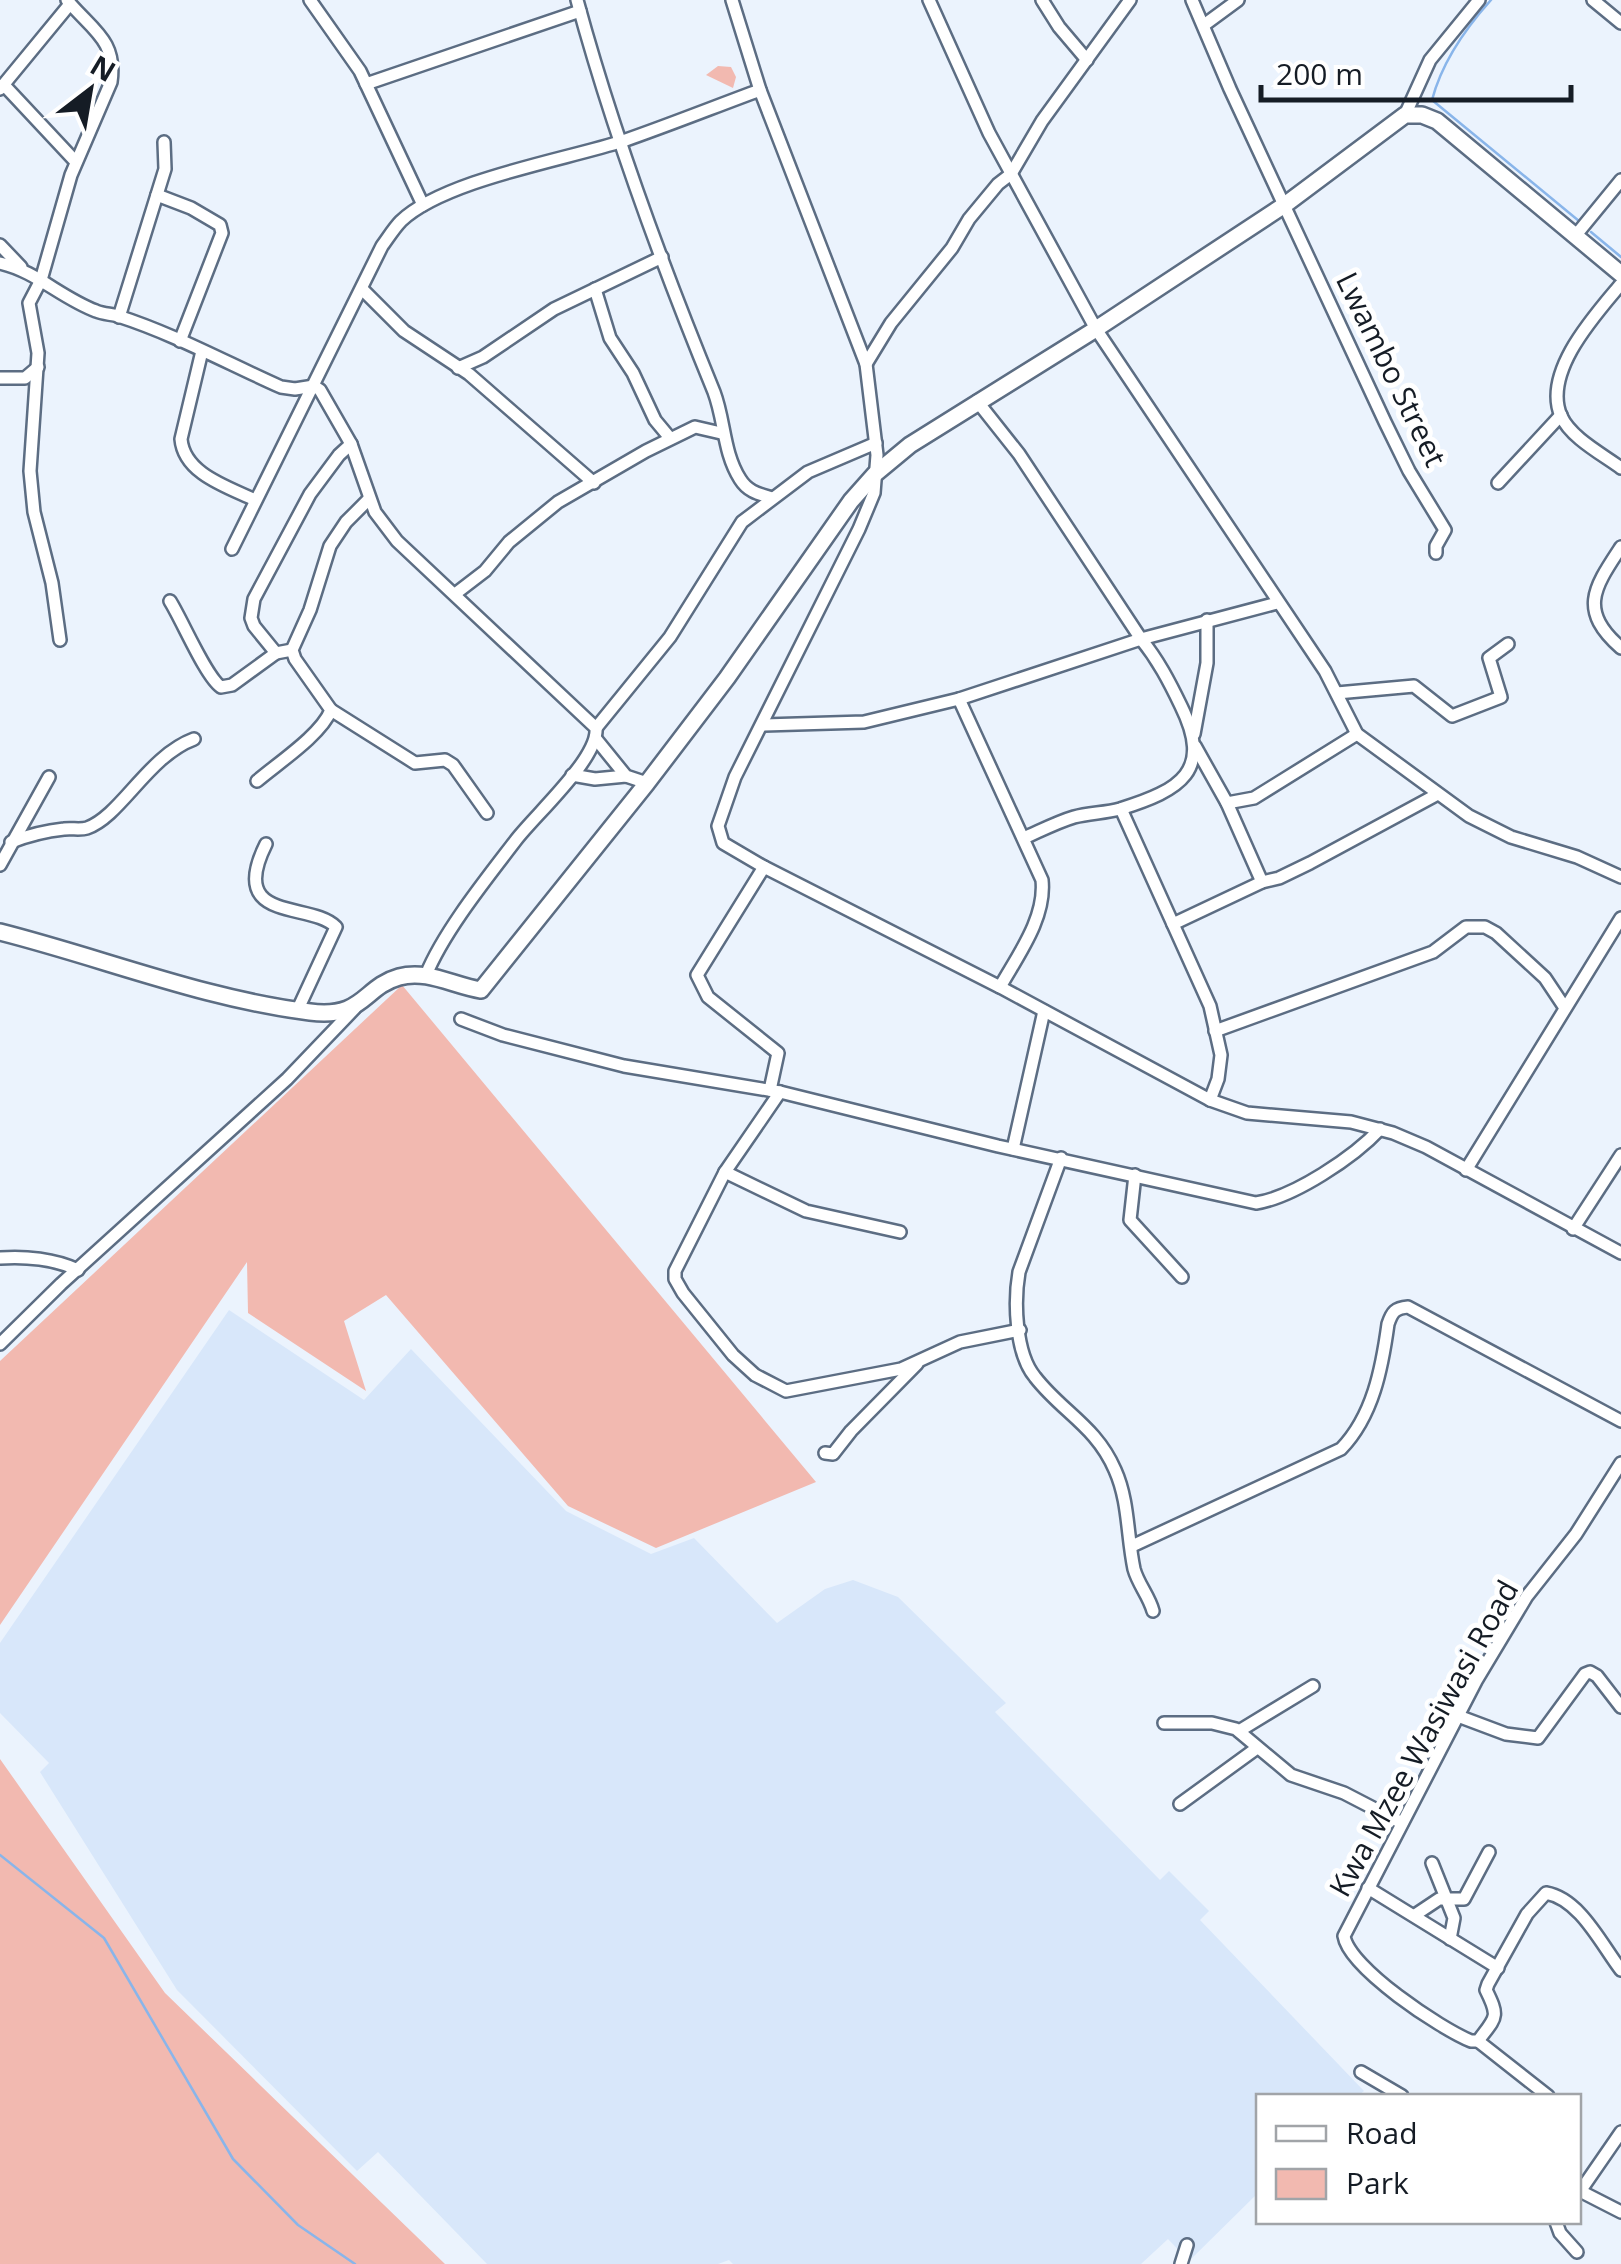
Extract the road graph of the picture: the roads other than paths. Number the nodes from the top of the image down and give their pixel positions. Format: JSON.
{"nodes":[{"id":1,"x":310,"y":0,"type":"edge"},
{"id":2,"x":732,"y":0,"type":"edge"},
{"id":3,"x":930,"y":0,"type":"edge"},
{"id":4,"x":1042,"y":0,"type":"edge"},
{"id":5,"x":1130,"y":0,"type":"edge"},
{"id":6,"x":1192,"y":0,"type":"edge"},
{"id":7,"x":1238,"y":0,"type":"edge"},
{"id":8,"x":1479,"y":0,"type":"edge"},
{"id":9,"x":1593,"y":0,"type":"edge"},
{"id":10,"x":68,"y":2,"type":"edge"},
{"id":11,"x":578,"y":6,"type":"edge"},
{"id":12,"x":1621,"y":23,"type":"edge"},
{"id":13,"x":1204,"y":26,"type":"junction"},
{"id":14,"x":1087,"y":60,"type":"junction"},
{"id":15,"x":366,"y":84,"type":"junction"},
{"id":16,"x":2,"y":87,"type":"edge"},
{"id":17,"x":760,"y":90,"type":"junction"},
{"id":18,"x":1404,"y":116,"type":"junction"},
{"id":19,"x":622,"y":141,"type":"junction"},
{"id":20,"x":164,"y":142,"type":"dead end"},
{"id":21,"x":76,"y":162,"type":"junction"},
{"id":22,"x":1010,"y":174,"type":"junction"},
{"id":23,"x":1621,"y":180,"type":"edge"},
{"id":24,"x":158,"y":195,"type":"junction"},
{"id":25,"x":1286,"y":204,"type":"junction"},
{"id":26,"x":423,"y":205,"type":"junction"},
{"id":27,"x":1576,"y":235,"type":"junction"},
{"id":28,"x":0,"y":244,"type":"edge"},
{"id":29,"x":662,"y":257,"type":"junction"},
{"id":30,"x":0,"y":263,"type":"edge"},
{"id":31,"x":21,"y":268,"type":"junction"},
{"id":32,"x":1621,"y":274,"type":"edge"},
{"id":33,"x":41,"y":280,"type":"junction"},
{"id":34,"x":1621,"y":284,"type":"edge"},
{"id":35,"x":596,"y":289,"type":"junction"},
{"id":36,"x":363,"y":290,"type":"junction"},
{"id":37,"x":119,"y":317,"type":"junction"},
{"id":38,"x":1096,"y":329,"type":"junction"},
{"id":39,"x":180,"y":341,"type":"junction"},
{"id":40,"x":202,"y":352,"type":"junction"},
{"id":41,"x":866,"y":364,"type":"junction"},
{"id":42,"x":38,"y":367,"type":"junction"},
{"id":43,"x":458,"y":368,"type":"junction"},
{"id":44,"x":0,"y":378,"type":"edge"},
{"id":45,"x":314,"y":386,"type":"junction"},
{"id":46,"x":978,"y":401,"type":"junction"},
{"id":47,"x":1561,"y":416,"type":"junction"},
{"id":48,"x":722,"y":433,"type":"junction"},
{"id":49,"x":670,"y":438,"type":"junction"},
{"id":50,"x":876,"y":442,"type":"junction"},
{"id":51,"x":350,"y":444,"type":"junction"},
{"id":52,"x":1621,"y":468,"type":"edge"},
{"id":53,"x":876,"y":474,"type":"junction"},
{"id":54,"x":1498,"y":483,"type":"dead end"},
{"id":55,"x":594,"y":484,"type":"junction"},
{"id":56,"x":772,"y":498,"type":"junction"},
{"id":57,"x":369,"y":499,"type":"junction"},
{"id":58,"x":255,"y":500,"type":"junction"},
{"id":59,"x":1621,"y":547,"type":"edge"},
{"id":60,"x":232,"y":549,"type":"dead end"},
{"id":61,"x":1436,"y":553,"type":"dead end"},
{"id":62,"x":455,"y":594,"type":"junction"},
{"id":63,"x":170,"y":601,"type":"dead end"},
{"id":64,"x":1277,"y":603,"type":"junction"},
{"id":65,"x":1207,"y":620,"type":"junction"},
{"id":66,"x":1141,"y":639,"type":"junction"},
{"id":67,"x":60,"y":640,"type":"dead end"},
{"id":68,"x":1508,"y":644,"type":"dead end"},
{"id":69,"x":1621,"y":648,"type":"edge"},
{"id":70,"x":292,"y":650,"type":"junction"},
{"id":71,"x":276,"y":653,"type":"junction"},
{"id":72,"x":1337,"y":693,"type":"junction"},
{"id":73,"x":959,"y":699,"type":"junction"},
{"id":74,"x":331,"y":710,"type":"junction"},
{"id":75,"x":764,"y":725,"type":"junction"},
{"id":76,"x":596,"y":733,"type":"junction"},
{"id":77,"x":1356,"y":734,"type":"junction"},
{"id":78,"x":194,"y":739,"type":"dead end"},
{"id":79,"x":1194,"y":740,"type":"junction"},
{"id":80,"x":572,"y":775,"type":"junction"},
{"id":81,"x":626,"y":776,"type":"junction"},
{"id":82,"x":49,"y":777,"type":"dead end"},
{"id":83,"x":257,"y":781,"type":"dead end"},
{"id":84,"x":647,"y":783,"type":"junction"},
{"id":85,"x":1436,"y":795,"type":"junction"},
{"id":86,"x":1227,"y":803,"type":"junction"},
{"id":87,"x":1122,"y":808,"type":"junction"},
{"id":88,"x":487,"y":813,"type":"dead end"},
{"id":89,"x":1024,"y":838,"type":"junction"},
{"id":90,"x":11,"y":842,"type":"junction"},
{"id":91,"x":266,"y":844,"type":"dead end"},
{"id":92,"x":0,"y":865,"type":"edge"},
{"id":93,"x":764,"y":867,"type":"junction"},
{"id":94,"x":1621,"y":877,"type":"edge"},
{"id":95,"x":1262,"y":882,"type":"junction"},
{"id":96,"x":1621,"y":918,"type":"edge"},
{"id":97,"x":1173,"y":924,"type":"junction"},
{"id":98,"x":0,"y":932,"type":"edge"},
{"id":99,"x":426,"y":975,"type":"junction"},
{"id":100,"x":1000,"y":987,"type":"junction"},
{"id":101,"x":358,"y":1005,"type":"junction"},
{"id":102,"x":1564,"y":1008,"type":"junction"},
{"id":103,"x":298,"y":1009,"type":"junction"},
{"id":104,"x":1044,"y":1011,"type":"junction"},
{"id":105,"x":461,"y":1019,"type":"dead end"},
{"id":106,"x":1215,"y":1031,"type":"junction"},
{"id":107,"x":775,"y":1091,"type":"junction"},
{"id":108,"x":1210,"y":1100,"type":"junction"},
{"id":109,"x":1380,"y":1129,"type":"junction"},
{"id":110,"x":1014,"y":1149,"type":"junction"},
{"id":111,"x":1621,"y":1156,"type":"edge"},
{"id":112,"x":1061,"y":1158,"type":"junction"},
{"id":113,"x":1466,"y":1170,"type":"junction"},
{"id":114,"x":724,"y":1172,"type":"junction"},
{"id":115,"x":1135,"y":1175,"type":"junction"},
{"id":116,"x":1574,"y":1229,"type":"junction"},
{"id":117,"x":900,"y":1232,"type":"dead end"},
{"id":118,"x":1621,"y":1253,"type":"edge"},
{"id":119,"x":0,"y":1258,"type":"edge"},
{"id":120,"x":78,"y":1270,"type":"junction"},
{"id":121,"x":1182,"y":1277,"type":"dead end"},
{"id":122,"x":1020,"y":1330,"type":"junction"},
{"id":123,"x":0,"y":1344,"type":"edge"},
{"id":124,"x":917,"y":1364,"type":"junction"},
{"id":125,"x":1621,"y":1420,"type":"edge"},
{"id":126,"x":826,"y":1453,"type":"dead end"},
{"id":127,"x":1621,"y":1463,"type":"edge"},
{"id":128,"x":1132,"y":1546,"type":"junction"},
{"id":129,"x":1153,"y":1611,"type":"dead end"},
{"id":130,"x":1313,"y":1686,"type":"dead end"},
{"id":131,"x":1621,"y":1707,"type":"edge"},
{"id":132,"x":1458,"y":1716,"type":"junction"},
{"id":133,"x":1164,"y":1723,"type":"dead end"},
{"id":134,"x":1239,"y":1730,"type":"junction"},
{"id":135,"x":1257,"y":1748,"type":"junction"},
{"id":136,"x":1180,"y":1804,"type":"dead end"},
{"id":137,"x":1402,"y":1823,"type":"junction"},
{"id":138,"x":1489,"y":1852,"type":"dead end"},
{"id":139,"x":1432,"y":1863,"type":"dead end"},
{"id":140,"x":1368,"y":1888,"type":"junction"},
{"id":141,"x":1448,"y":1899,"type":"junction"},
{"id":142,"x":1415,"y":1915,"type":"junction"},
{"id":143,"x":1450,"y":1939,"type":"junction"},
{"id":144,"x":1498,"y":1968,"type":"junction"},
{"id":145,"x":1621,"y":1970,"type":"edge"},
{"id":146,"x":1478,"y":2041,"type":"junction"},
{"id":147,"x":1361,"y":2072,"type":"dead end"},
{"id":148,"x":1399,"y":2094,"type":"edge"},
{"id":149,"x":1545,"y":2094,"type":"edge"},
{"id":150,"x":1621,"y":2132,"type":"edge"},
{"id":151,"x":1581,"y":2189,"type":"edge"},
{"id":152,"x":1581,"y":2191,"type":"edge"},
{"id":153,"x":1621,"y":2212,"type":"edge"},
{"id":154,"x":1557,"y":2224,"type":"edge"},
{"id":155,"x":1187,"y":2245,"type":"dead end"},
{"id":156,"x":1576,"y":2252,"type":"dead end"},
{"id":157,"x":1181,"y":2264,"type":"edge"}],
"edges":[{"from":1,"to":15,"type":"street"},
{"from":2,"to":17,"type":"street"},
{"from":3,"to":22,"type":"street"},
{"from":4,"to":14,"type":"street"},
{"from":5,"to":14,"type":"street"},
{"from":6,"to":13,"type":"street","name":"Lwambo Street"},
{"from":7,"to":13,"type":"street"},
{"from":8,"to":18,"type":"street"},
{"from":9,"to":12,"type":"street"},
{"from":10,"to":16,"type":"street"},
{"from":10,"to":21,"type":"street"},
{"from":11,"to":15,"type":"street"},
{"from":11,"to":19,"type":"street"},
{"from":13,"to":25,"type":"street","name":"Lwambo Street"},
{"from":14,"to":22,"type":"street"},
{"from":15,"to":26,"type":"street"},
{"from":16,"to":21,"type":"street"},
{"from":17,"to":19,"type":"street"},
{"from":17,"to":41,"type":"street"},
{"from":18,"to":25,"type":"street"},
{"from":18,"to":27,"type":"street"},
{"from":19,"to":26,"type":"street"},
{"from":19,"to":29,"type":"street"},
{"from":20,"to":24,"type":"street"},
{"from":21,"to":33,"type":"street"},
{"from":22,"to":38,"type":"street"},
{"from":22,"to":41,"type":"street"},
{"from":23,"to":27,"type":"street"},
{"from":24,"to":37,"type":"street"},
{"from":24,"to":39,"type":"street"},
{"from":25,"to":38,"type":"street"},
{"from":25,"to":61,"type":"street","name":"Lwambo Street"},
{"from":26,"to":36,"type":"street"},
{"from":27,"to":32,"type":"street"},
{"from":28,"to":31,"type":"street"},
{"from":29,"to":35,"type":"street"},
{"from":29,"to":48,"type":"street"},
{"from":30,"to":31,"type":"street"},
{"from":31,"to":33,"type":"street"},
{"from":33,"to":37,"type":"street"},
{"from":33,"to":42,"type":"street"},
{"from":34,"to":47,"type":"street"},
{"from":35,"to":43,"type":"street"},
{"from":35,"to":49,"type":"street"},
{"from":36,"to":43,"type":"street"},
{"from":36,"to":45,"type":"street"},
{"from":37,"to":39,"type":"street"},
{"from":38,"to":46,"type":"street"},
{"from":38,"to":64,"type":"street"},
{"from":39,"to":40,"type":"street"},
{"from":40,"to":45,"type":"street"},
{"from":40,"to":58,"type":"street"},
{"from":41,"to":50,"type":"street"},
{"from":42,"to":44,"type":"street"},
{"from":42,"to":67,"type":"street"},
{"from":43,"to":55,"type":"street"},
{"from":45,"to":51,"type":"street"},
{"from":45,"to":58,"type":"street"},
{"from":46,"to":53,"type":"street"},
{"from":46,"to":66,"type":"street"},
{"from":47,"to":52,"type":"street"},
{"from":47,"to":54,"type":"street"},
{"from":48,"to":49,"type":"street"},
{"from":48,"to":56,"type":"street"},
{"from":49,"to":55,"type":"street"},
{"from":50,"to":53,"type":"street"},
{"from":50,"to":56,"type":"street"},
{"from":51,"to":57,"type":"street"},
{"from":51,"to":71,"type":"street"},
{"from":53,"to":75,"type":"street"},
{"from":53,"to":84,"type":"street"},
{"from":55,"to":62,"type":"street"},
{"from":56,"to":76,"type":"street"},
{"from":57,"to":62,"type":"street"},
{"from":57,"to":70,"type":"street"},
{"from":58,"to":60,"type":"street"},
{"from":59,"to":69,"type":"street"},
{"from":62,"to":76,"type":"street"},
{"from":63,"to":71,"type":"street"},
{"from":64,"to":65,"type":"street"},
{"from":64,"to":72,"type":"street"},
{"from":65,"to":66,"type":"street"},
{"from":65,"to":79,"type":"street"},
{"from":66,"to":73,"type":"street"},
{"from":66,"to":79,"type":"street"},
{"from":68,"to":72,"type":"street"},
{"from":70,"to":71,"type":"street"},
{"from":70,"to":74,"type":"street"},
{"from":72,"to":77,"type":"street"},
{"from":73,"to":75,"type":"street"},
{"from":73,"to":89,"type":"street"},
{"from":74,"to":83,"type":"street"},
{"from":74,"to":88,"type":"street"},
{"from":75,"to":93,"type":"street"},
{"from":76,"to":80,"type":"street"},
{"from":76,"to":81,"type":"street"},
{"from":77,"to":85,"type":"street"},
{"from":77,"to":86,"type":"street"},
{"from":78,"to":90,"type":"street"},
{"from":79,"to":86,"type":"street"},
{"from":79,"to":87,"type":"street"},
{"from":80,"to":81,"type":"street"},
{"from":80,"to":99,"type":"street"},
{"from":81,"to":84,"type":"street"},
{"from":82,"to":90,"type":"street"},
{"from":84,"to":99,"type":"street"},
{"from":85,"to":94,"type":"street"},
{"from":85,"to":95,"type":"street"},
{"from":86,"to":95,"type":"street"},
{"from":87,"to":89,"type":"street"},
{"from":87,"to":97,"type":"street"},
{"from":89,"to":100,"type":"street"},
{"from":90,"to":92,"type":"street"},
{"from":91,"to":103,"type":"street"},
{"from":93,"to":100,"type":"street"},
{"from":93,"to":107,"type":"street"},
{"from":95,"to":97,"type":"street"},
{"from":96,"to":102,"type":"street"},
{"from":97,"to":106,"type":"street"},
{"from":98,"to":103,"type":"street"},
{"from":99,"to":101,"type":"street"},
{"from":100,"to":104,"type":"street"},
{"from":101,"to":103,"type":"street"},
{"from":101,"to":120,"type":"street"},
{"from":102,"to":106,"type":"street"},
{"from":102,"to":113,"type":"street"},
{"from":104,"to":108,"type":"street"},
{"from":104,"to":110,"type":"street"},
{"from":105,"to":107,"type":"street"},
{"from":106,"to":108,"type":"street"},
{"from":107,"to":110,"type":"street"},
{"from":107,"to":114,"type":"street"},
{"from":108,"to":109,"type":"street"},
{"from":109,"to":113,"type":"street"},
{"from":109,"to":115,"type":"street"},
{"from":110,"to":112,"type":"street"},
{"from":111,"to":116,"type":"street"},
{"from":112,"to":115,"type":"street"},
{"from":112,"to":122,"type":"street"},
{"from":113,"to":116,"type":"street"},
{"from":114,"to":117,"type":"street"},
{"from":114,"to":124,"type":"street"},
{"from":115,"to":121,"type":"street"},
{"from":116,"to":118,"type":"street"},
{"from":119,"to":120,"type":"street"},
{"from":120,"to":123,"type":"street"},
{"from":122,"to":124,"type":"street"},
{"from":122,"to":128,"type":"street"},
{"from":124,"to":126,"type":"street"},
{"from":125,"to":128,"type":"street"},
{"from":127,"to":132,"type":"street","name":"Kwa Mzee Wasiwasi Road"},
{"from":128,"to":129,"type":"street"},
{"from":130,"to":134,"type":"street"},
{"from":131,"to":132,"type":"street"},
{"from":132,"to":137,"type":"street","name":"Kwa Mzee Wasiwasi Road"},
{"from":133,"to":134,"type":"street"},
{"from":134,"to":135,"type":"street"},
{"from":135,"to":136,"type":"street"},
{"from":135,"to":137,"type":"street"},
{"from":137,"to":140,"type":"street","name":"Kwa Mzee Wasiwasi Road"},
{"from":138,"to":141,"type":"street"},
{"from":139,"to":141,"type":"street"},
{"from":140,"to":142,"type":"street"},
{"from":140,"to":146,"type":"street","name":"Kwa Mzee Wasiwasi Road"},
{"from":141,"to":142,"type":"street"},
{"from":141,"to":143,"type":"street"},
{"from":142,"to":143,"type":"street"},
{"from":143,"to":144,"type":"street"},
{"from":144,"to":145,"type":"street"},
{"from":144,"to":146,"type":"street"},
{"from":146,"to":149,"type":"street"},
{"from":147,"to":148,"type":"street"},
{"from":150,"to":151,"type":"street"},
{"from":152,"to":153,"type":"street"},
{"from":154,"to":156,"type":"street"},
{"from":155,"to":157,"type":"street"}]}
